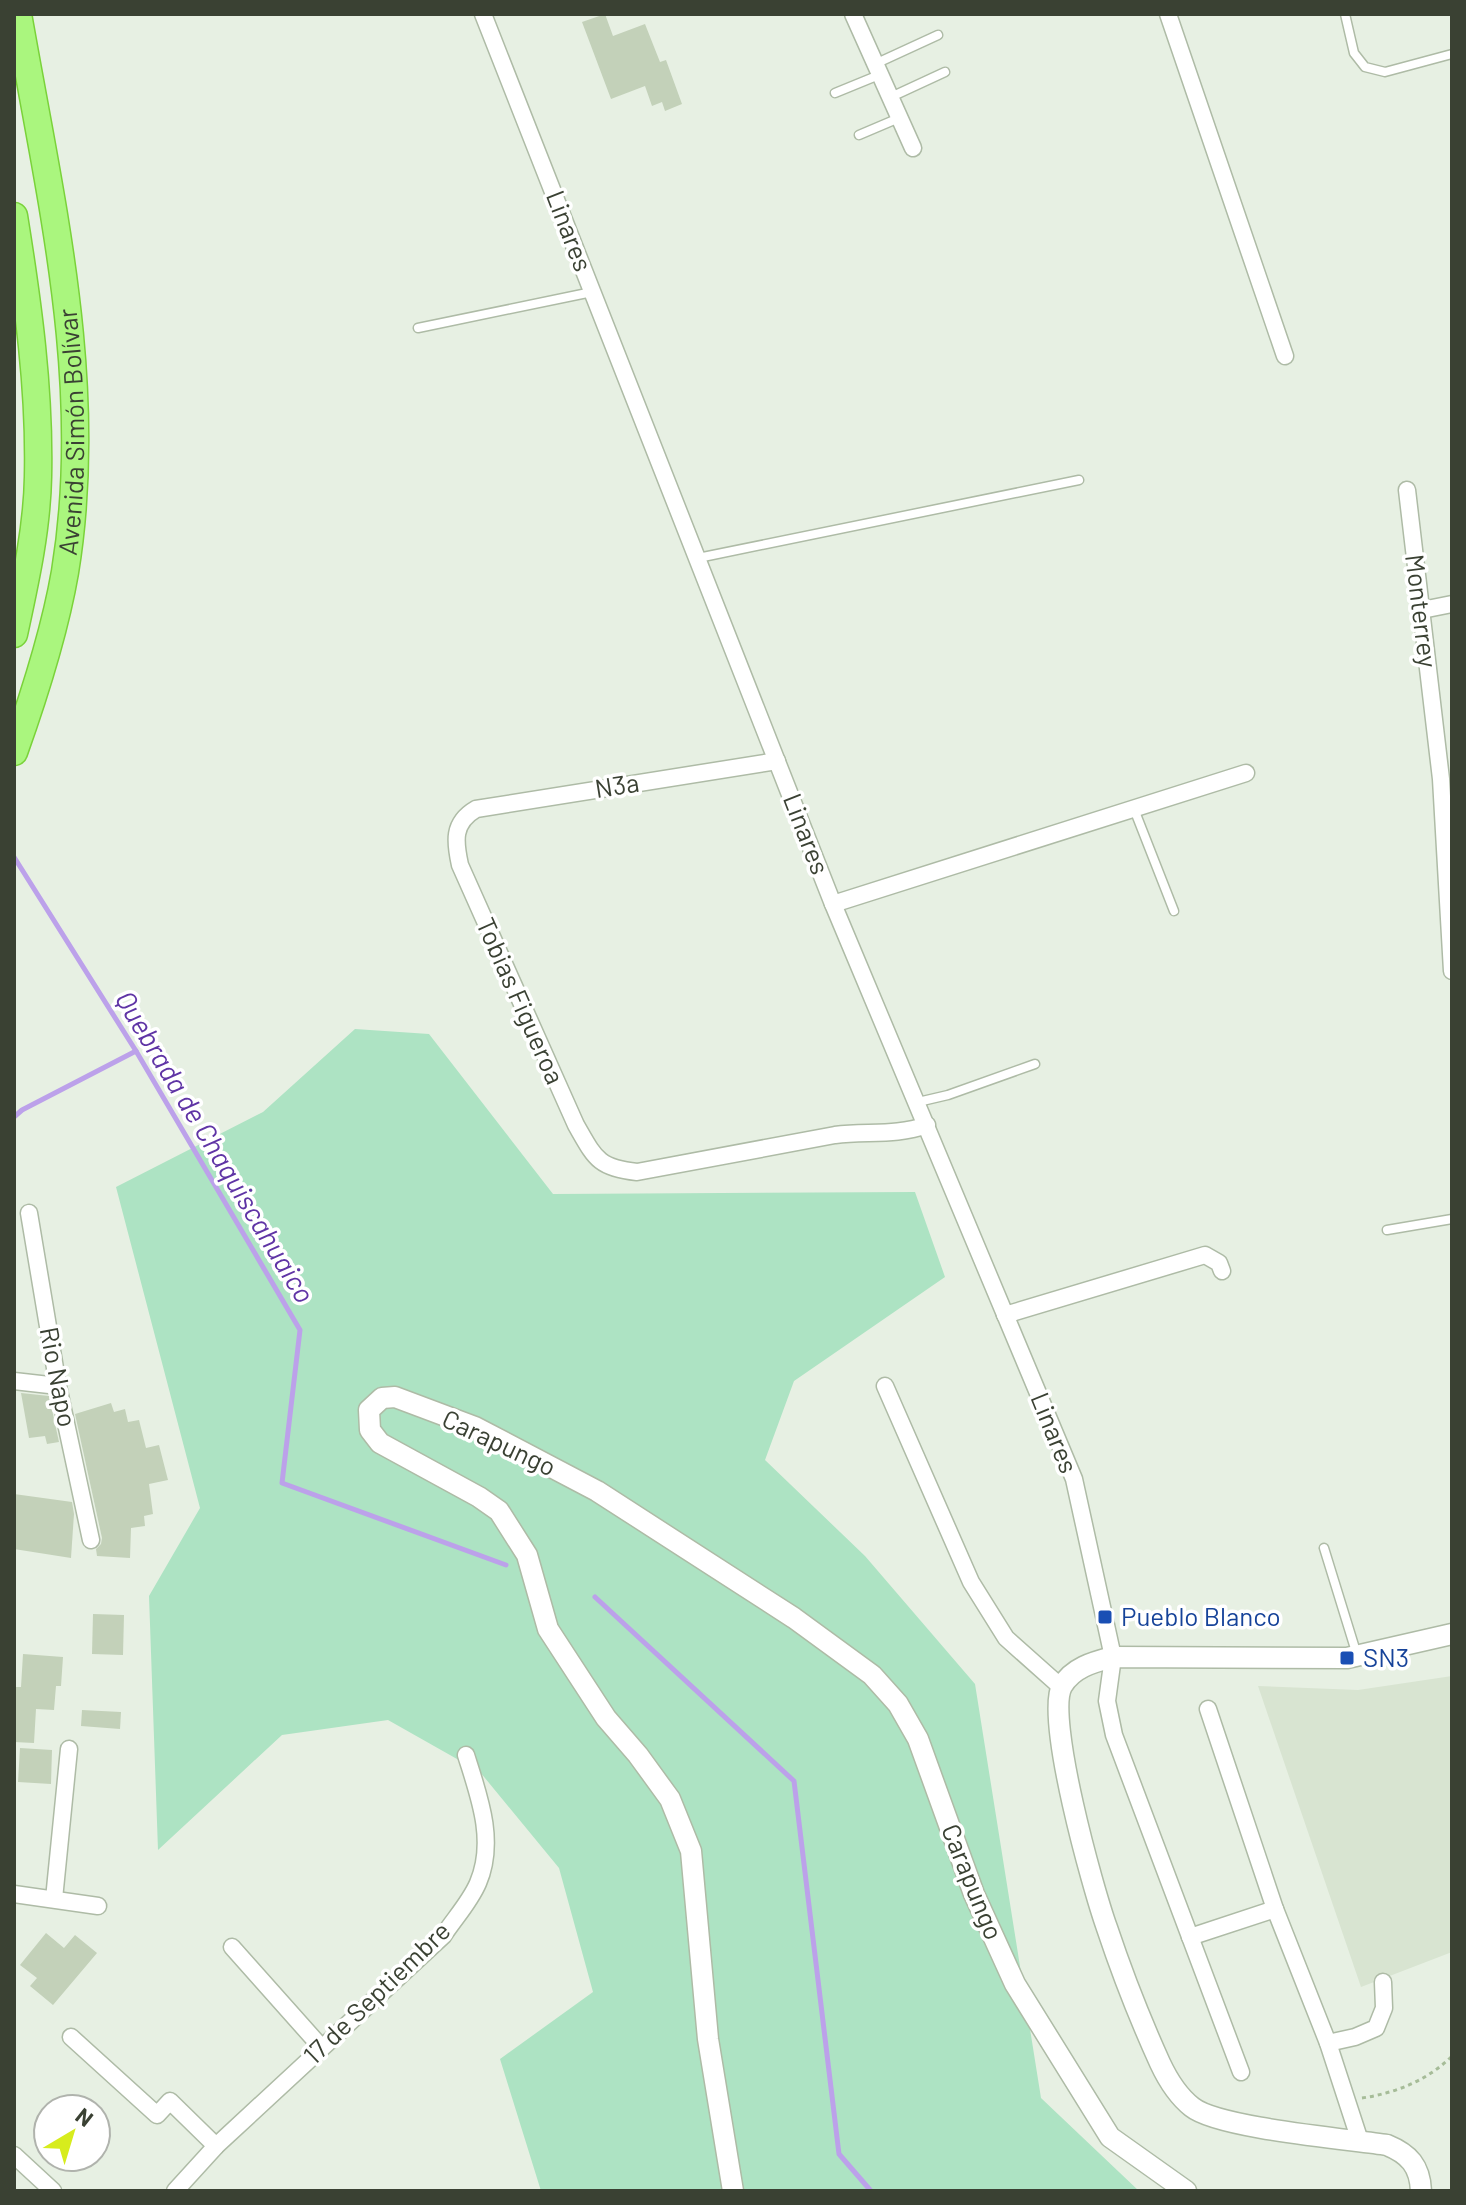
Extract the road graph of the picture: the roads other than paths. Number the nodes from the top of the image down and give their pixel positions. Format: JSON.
{"nodes":[{"id":1,"x":18,"y":14,"type":"edge"},
{"id":2,"x":483,"y":14,"type":"edge"},
{"id":3,"x":853,"y":14,"type":"edge"},
{"id":4,"x":1168,"y":14,"type":"edge"},
{"id":5,"x":1345,"y":14,"type":"edge"},
{"id":6,"x":938,"y":35,"type":"dead end"},
{"id":7,"x":1452,"y":54,"type":"edge"},
{"id":8,"x":878,"y":69,"type":"junction"},
{"id":9,"x":945,"y":72,"type":"dead end"},
{"id":10,"x":835,"y":93,"type":"dead end"},
{"id":11,"x":890,"y":97,"type":"junction"},
{"id":12,"x":899,"y":118,"type":"junction"},
{"id":13,"x":859,"y":135,"type":"dead end"},
{"id":14,"x":913,"y":148,"type":"dead end"},
{"id":15,"x":14,"y":216,"type":"edge"},
{"id":16,"x":592,"y":292,"type":"junction"},
{"id":17,"x":418,"y":328,"type":"dead end"},
{"id":18,"x":1285,"y":356,"type":"dead end"},
{"id":19,"x":1079,"y":480,"type":"dead end"},
{"id":20,"x":1407,"y":490,"type":"dead end"},
{"id":21,"x":697,"y":558,"type":"junction"},
{"id":22,"x":1452,"y":604,"type":"edge"},
{"id":23,"x":1422,"y":610,"type":"junction"},
{"id":24,"x":14,"y":634,"type":"edge"},
{"id":25,"x":14,"y":752,"type":"edge"},
{"id":26,"x":777,"y":761,"type":"junction"},
{"id":27,"x":1246,"y":773,"type":"dead end"},
{"id":28,"x":1134,"y":809,"type":"junction"},
{"id":29,"x":461,"y":821,"type":"joint"},
{"id":30,"x":833,"y":904,"type":"junction"},
{"id":31,"x":1174,"y":911,"type":"dead end"},
{"id":32,"x":1452,"y":971,"type":"edge"},
{"id":33,"x":1035,"y":1064,"type":"dead end"},
{"id":34,"x":918,"y":1102,"type":"junction"},
{"id":35,"x":927,"y":1125,"type":"junction"},
{"id":36,"x":29,"y":1213,"type":"dead end"},
{"id":37,"x":1452,"y":1219,"type":"edge"},
{"id":38,"x":1387,"y":1230,"type":"dead end"},
{"id":39,"x":1222,"y":1271,"type":"dead end"},
{"id":40,"x":1005,"y":1315,"type":"junction"},
{"id":41,"x":14,"y":1381,"type":"edge"},
{"id":42,"x":58,"y":1386,"type":"junction"},
{"id":43,"x":885,"y":1386,"type":"dead end"},
{"id":44,"x":91,"y":1540,"type":"dead end"},
{"id":45,"x":1324,"y":1548,"type":"dead end"},
{"id":46,"x":1452,"y":1634,"type":"edge"},
{"id":47,"x":1357,"y":1656,"type":"junction"},
{"id":48,"x":1113,"y":1657,"type":"junction"},
{"id":49,"x":1061,"y":1687,"type":"junction"},
{"id":50,"x":1208,"y":1709,"type":"dead end"},
{"id":51,"x":69,"y":1749,"type":"dead end"},
{"id":52,"x":466,"y":1755,"type":"dead end"},
{"id":53,"x":14,"y":1894,"type":"edge"},
{"id":54,"x":54,"y":1899,"type":"junction"},
{"id":55,"x":98,"y":1906,"type":"dead end"},
{"id":56,"x":1275,"y":1909,"type":"junction"},
{"id":57,"x":1190,"y":1937,"type":"junction"},
{"id":58,"x":232,"y":1947,"type":"dead end"},
{"id":59,"x":1383,"y":1982,"type":"dead end"},
{"id":60,"x":71,"y":2037,"type":"dead end"},
{"id":61,"x":1328,"y":2043,"type":"junction"},
{"id":62,"x":321,"y":2047,"type":"junction"},
{"id":63,"x":1241,"y":2072,"type":"dead end"},
{"id":64,"x":1360,"y":2141,"type":"junction"},
{"id":65,"x":216,"y":2146,"type":"junction"},
{"id":66,"x":14,"y":2155,"type":"edge"},
{"id":67,"x":53,"y":2191,"type":"edge"},
{"id":68,"x":175,"y":2191,"type":"edge"},
{"id":69,"x":733,"y":2191,"type":"edge"},
{"id":70,"x":1186,"y":2191,"type":"edge"},
{"id":71,"x":1421,"y":2191,"type":"edge"}],
"edges":[{"from":1,"to":25,"type":"highway","name":"Avenida Simón Bolívar"},
{"from":2,"to":16,"type":"street","name":"Linares"},
{"from":3,"to":8,"type":"street"},
{"from":4,"to":18,"type":"street"},
{"from":5,"to":7,"type":"lane"},
{"from":6,"to":8,"type":"lane"},
{"from":8,"to":10,"type":"lane"},
{"from":8,"to":11,"type":"street"},
{"from":9,"to":11,"type":"lane"},
{"from":11,"to":12,"type":"street"},
{"from":12,"to":13,"type":"lane"},
{"from":12,"to":14,"type":"street"},
{"from":15,"to":24,"type":"highway","name":"Avenida Simón Bolívar"},
{"from":16,"to":17,"type":"lane"},
{"from":16,"to":21,"type":"street","name":"Linares"},
{"from":19,"to":21,"type":"lane"},
{"from":20,"to":23,"type":"street","name":"Monterrey"},
{"from":21,"to":26,"type":"street","name":"Linares"},
{"from":22,"to":23,"type":"street"},
{"from":23,"to":32,"type":"street","name":"Monterrey"},
{"from":26,"to":29,"type":"street","name":"N3a"},
{"from":26,"to":30,"type":"street","name":"Linares"},
{"from":27,"to":28,"type":"street"},
{"from":28,"to":30,"type":"street"},
{"from":28,"to":31,"type":"lane"},
{"from":29,"to":35,"type":"street","name":"Tobias Figueroa"},
{"from":30,"to":34,"type":"street","name":"Linares"},
{"from":33,"to":34,"type":"lane"},
{"from":34,"to":35,"type":"street","name":"Linares"},
{"from":35,"to":40,"type":"street","name":"Linares"},
{"from":36,"to":42,"type":"street","name":"Rio Napo"},
{"from":37,"to":38,"type":"lane"},
{"from":39,"to":40,"type":"street"},
{"from":40,"to":48,"type":"street","name":"Linares"},
{"from":41,"to":42,"type":"street"},
{"from":42,"to":44,"type":"street","name":"Rio Napo"},
{"from":43,"to":49,"type":"street"},
{"from":45,"to":47,"type":"lane"},
{"from":46,"to":47,"type":"street"},
{"from":47,"to":48,"type":"street"},
{"from":48,"to":49,"type":"street"},
{"from":48,"to":57,"type":"street"},
{"from":49,"to":64,"type":"street"},
{"from":50,"to":56,"type":"street"},
{"from":51,"to":54,"type":"street"},
{"from":52,"to":62,"type":"street","name":"17 de Septiembre"},
{"from":53,"to":54,"type":"street"},
{"from":54,"to":55,"type":"street"},
{"from":56,"to":57,"type":"street"},
{"from":56,"to":61,"type":"street"},
{"from":57,"to":63,"type":"street"},
{"from":58,"to":62,"type":"street"},
{"from":59,"to":61,"type":"street"},
{"from":60,"to":65,"type":"street"},
{"from":61,"to":64,"type":"street"},
{"from":62,"to":65,"type":"street","name":"17 de Septiembre"},
{"from":64,"to":71,"type":"street"},
{"from":65,"to":68,"type":"street","name":"17 de Septiembre"},
{"from":66,"to":67,"type":"street"},
{"from":69,"to":70,"type":"street","name":"Carapungo"}]}
